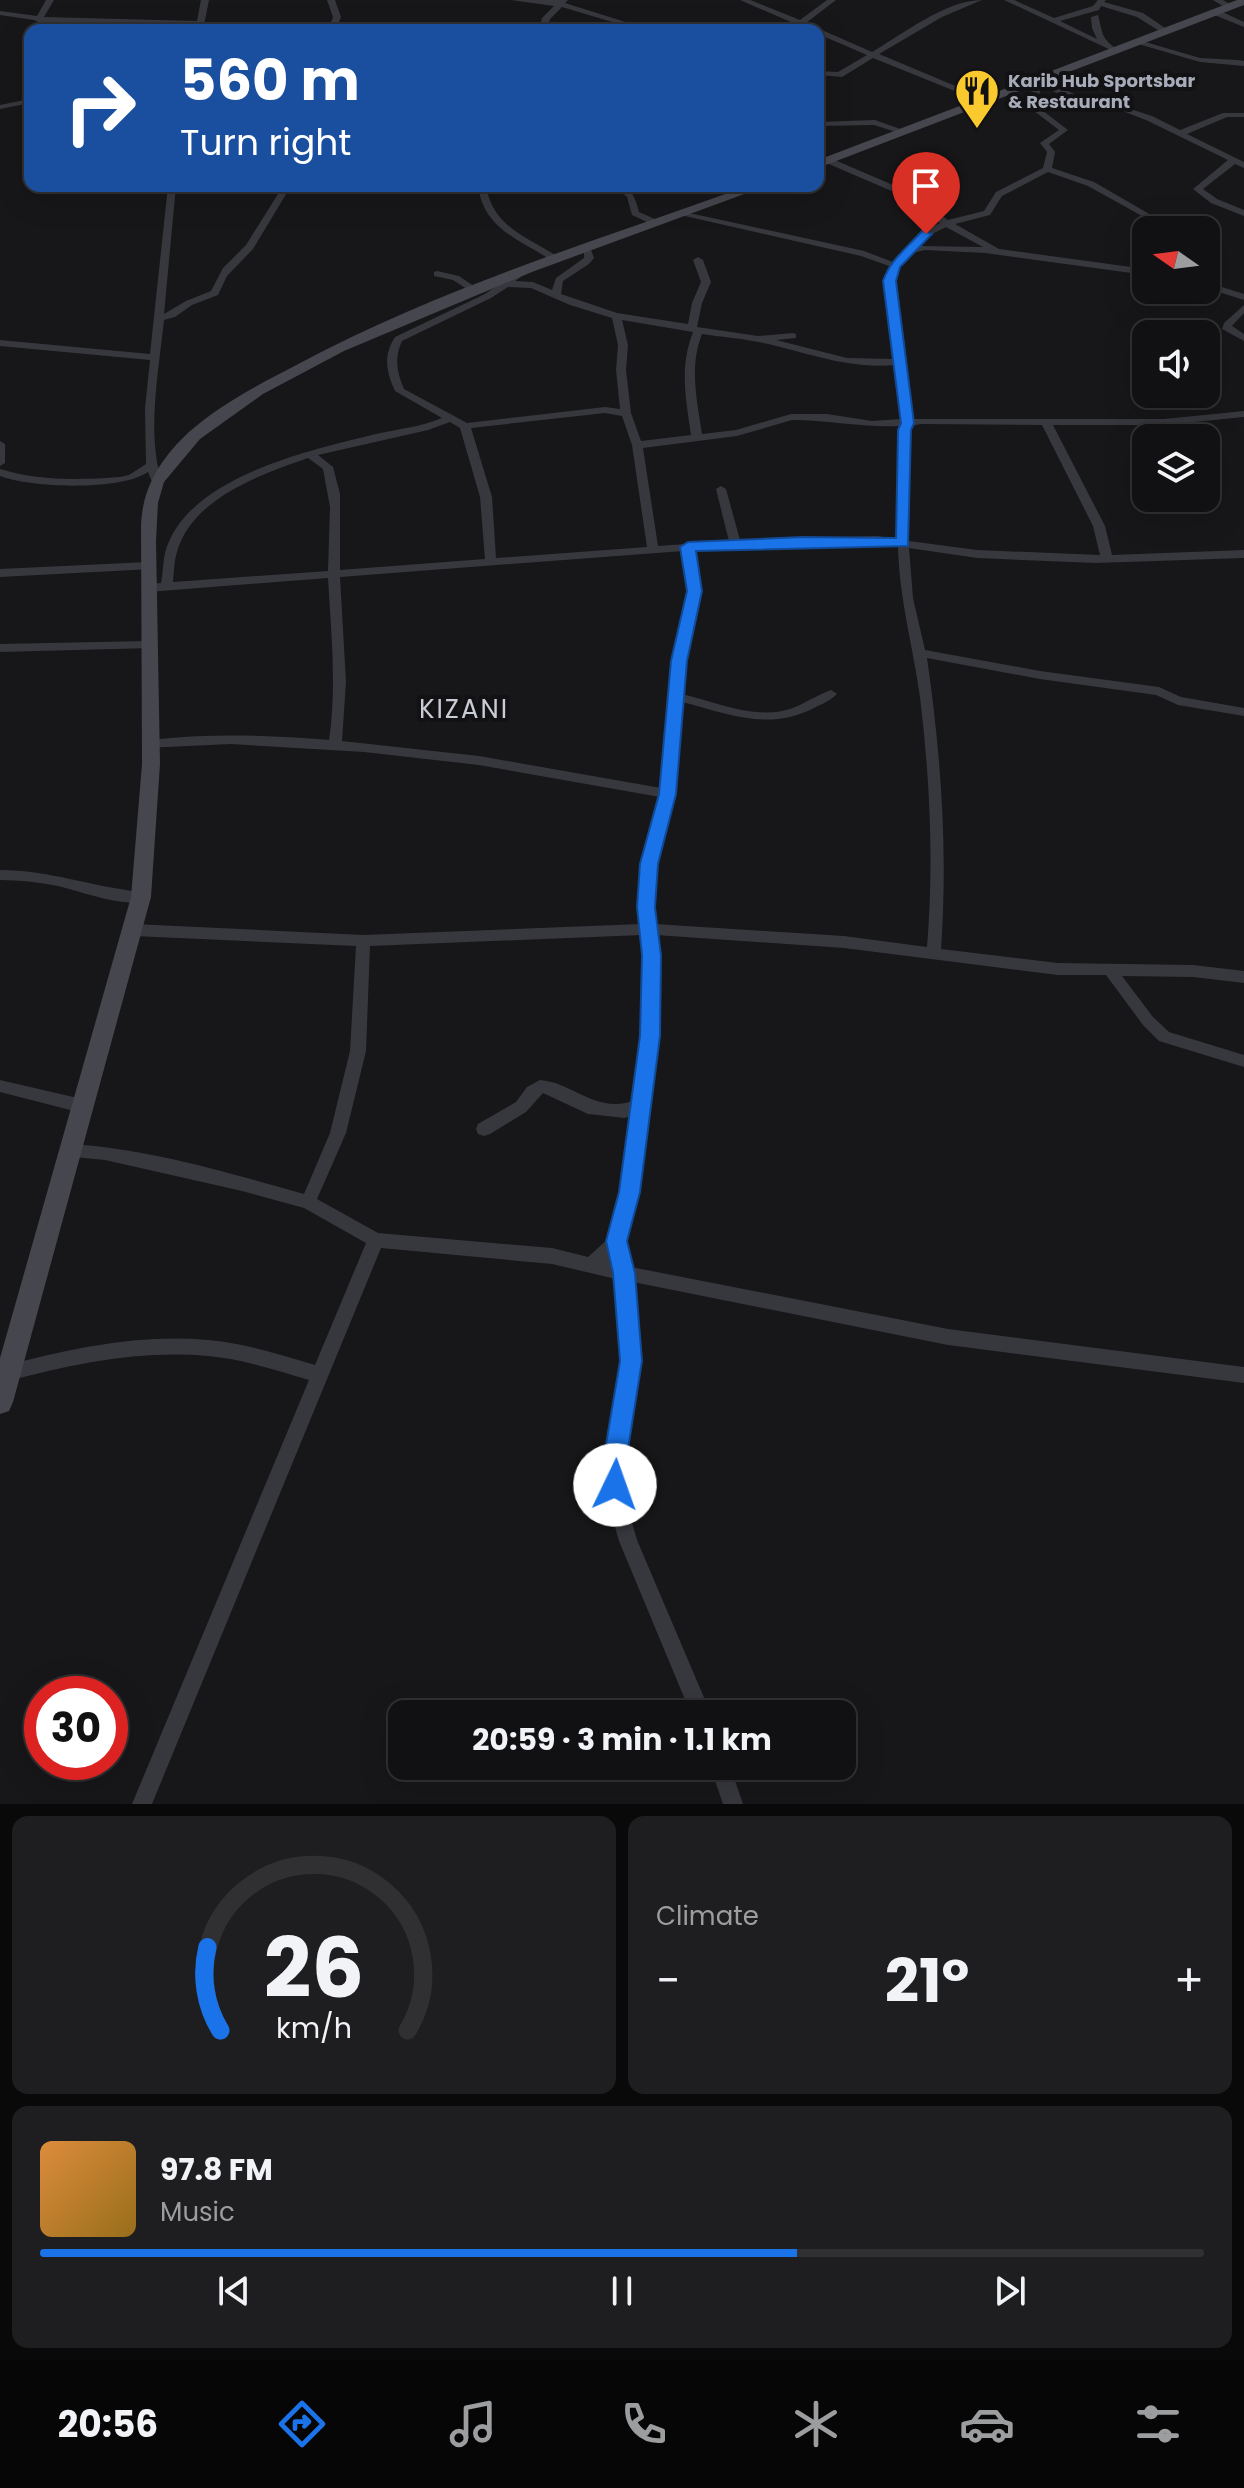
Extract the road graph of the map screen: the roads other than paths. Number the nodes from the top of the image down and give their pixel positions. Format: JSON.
{"nodes":[{"id":1,"x":50,"y":0,"type":"edge"},
{"id":2,"x":205,"y":0,"type":"edge"},
{"id":3,"x":316,"y":0,"type":"edge"},
{"id":4,"x":515,"y":0,"type":"edge"},
{"id":5,"x":744,"y":0,"type":"edge"},
{"id":6,"x":832,"y":0,"type":"edge"},
{"id":7,"x":978,"y":0,"type":"edge"},
{"id":8,"x":1008,"y":0,"type":"edge"},
{"id":9,"x":1244,"y":1,"type":"edge"},
{"id":10,"x":331,"y":2,"type":"edge"},
{"id":11,"x":1101,"y":2,"type":"edge"},
{"id":12,"x":562,"y":3,"type":"edge"},
{"id":13,"x":1216,"y":6,"type":"edge"},
{"id":14,"x":0,"y":13,"type":"edge"},
{"id":15,"x":1095,"y":17,"type":"dead end"},
{"id":16,"x":38,"y":20,"type":"junction"},
{"id":17,"x":53,"y":20,"type":"junction"},
{"id":18,"x":1053,"y":21,"type":"junction"},
{"id":19,"x":801,"y":23,"type":"joint"},
{"id":20,"x":48,"y":24,"type":"edge"},
{"id":21,"x":151,"y":24,"type":"edge"},
{"id":22,"x":200,"y":24,"type":"edge"},
{"id":23,"x":334,"y":24,"type":"edge"},
{"id":24,"x":544,"y":24,"type":"edge"},
{"id":25,"x":628,"y":24,"type":"edge"},
{"id":26,"x":1244,"y":25,"type":"edge"},
{"id":27,"x":1164,"y":30,"type":"junction"},
{"id":28,"x":824,"y":33,"type":"edge"},
{"id":29,"x":1138,"y":41,"type":"junction"},
{"id":30,"x":1109,"y":47,"type":"junction"},
{"id":31,"x":873,"y":57,"type":"junction"},
{"id":32,"x":1244,"y":64,"type":"edge"},
{"id":33,"x":824,"y":74,"type":"edge"},
{"id":34,"x":1037,"y":82,"type":"junction"},
{"id":35,"x":985,"y":100,"type":"junction"},
{"id":36,"x":24,"y":102,"type":"edge"},
{"id":37,"x":0,"y":107,"type":"edge"},
{"id":38,"x":1244,"y":115,"type":"edge"},
{"id":39,"x":824,"y":124,"type":"edge"},
{"id":40,"x":899,"y":130,"type":"junction"},
{"id":41,"x":1181,"y":133,"type":"junction"},
{"id":42,"x":1234,"y":160,"type":"junction"},
{"id":43,"x":824,"y":161,"type":"edge"},
{"id":44,"x":824,"y":163,"type":"edge"},
{"id":45,"x":1244,"y":165,"type":"edge"},
{"id":46,"x":1047,"y":169,"type":"junction"},
{"id":47,"x":171,"y":192,"type":"edge"},
{"id":48,"x":284,"y":192,"type":"edge"},
{"id":49,"x":483,"y":192,"type":"edge"},
{"id":50,"x":626,"y":192,"type":"edge"},
{"id":51,"x":743,"y":192,"type":"edge"},
{"id":52,"x":1244,"y":213,"type":"edge"},
{"id":53,"x":680,"y":214,"type":"junction"},
{"id":54,"x":1149,"y":216,"type":"edge"},
{"id":55,"x":654,"y":222,"type":"junction"},
{"id":56,"x":948,"y":224,"type":"junction"},
{"id":57,"x":914,"y":248,"type":"junction"},
{"id":58,"x":587,"y":249,"type":"junction"},
{"id":59,"x":999,"y":253,"type":"junction"},
{"id":60,"x":557,"y":260,"type":"junction"},
{"id":61,"x":698,"y":260,"type":"dead end"},
{"id":62,"x":894,"y":265,"type":"junction"},
{"id":63,"x":1132,"y":270,"type":"edge"},
{"id":64,"x":437,"y":274,"type":"dead end"},
{"id":65,"x":512,"y":280,"type":"junction"},
{"id":66,"x":1220,"y":289,"type":"edge"},
{"id":67,"x":476,"y":291,"type":"junction"},
{"id":68,"x":556,"y":295,"type":"junction"},
{"id":69,"x":1244,"y":297,"type":"edge"},
{"id":70,"x":1244,"y":308,"type":"edge"},
{"id":71,"x":616,"y":316,"type":"junction"},
{"id":72,"x":158,"y":318,"type":"junction"},
{"id":73,"x":694,"y":329,"type":"junction"},
{"id":74,"x":793,"y":336,"type":"dead end"},
{"id":75,"x":1244,"y":338,"type":"edge"},
{"id":76,"x":758,"y":339,"type":"junction"},
{"id":77,"x":0,"y":343,"type":"edge"},
{"id":78,"x":154,"y":357,"type":"junction"},
{"id":79,"x":900,"y":361,"type":"junction"},
{"id":80,"x":622,"y":409,"type":"junction"},
{"id":81,"x":1244,"y":414,"type":"edge"},
{"id":82,"x":450,"y":418,"type":"junction"},
{"id":83,"x":1046,"y":422,"type":"junction"},
{"id":84,"x":907,"y":423,"type":"junction"},
{"id":85,"x":465,"y":426,"type":"junction"},
{"id":86,"x":697,"y":438,"type":"junction"},
{"id":87,"x":0,"y":444,"type":"edge"},
{"id":88,"x":637,"y":445,"type":"junction"},
{"id":89,"x":312,"y":456,"type":"junction"},
{"id":90,"x":0,"y":463,"type":"edge"},
{"id":91,"x":0,"y":472,"type":"edge"},
{"id":92,"x":154,"y":474,"type":"junction"},
{"id":93,"x":721,"y":489,"type":"dead end"},
{"id":94,"x":903,"y":543,"type":"junction"},
{"id":95,"x":735,"y":544,"type":"junction"},
{"id":96,"x":688,"y":547,"type":"junction"},
{"id":97,"x":653,"y":548,"type":"junction"},
{"id":98,"x":1244,"y":554,"type":"edge"},
{"id":99,"x":1107,"y":559,"type":"junction"},
{"id":100,"x":491,"y":562,"type":"junction"},
{"id":101,"x":148,"y":566,"type":"junction"},
{"id":102,"x":0,"y":573,"type":"edge"},
{"id":103,"x":334,"y":576,"type":"junction"},
{"id":104,"x":167,"y":586,"type":"junction"},
{"id":105,"x":148,"y":588,"type":"junction"},
{"id":106,"x":148,"y":645,"type":"junction"},
{"id":107,"x":0,"y":648,"type":"edge"},
{"id":108,"x":920,"y":653,"type":"junction"},
{"id":109,"x":831,"y":694,"type":"dead end"},
{"id":110,"x":677,"y":697,"type":"junction"},
{"id":111,"x":1244,"y":712,"type":"edge"},
{"id":112,"x":335,"y":744,"type":"junction"},
{"id":113,"x":150,"y":745,"type":"junction"},
{"id":114,"x":667,"y":794,"type":"junction"},
{"id":115,"x":0,"y":875,"type":"edge"},
{"id":116,"x":141,"y":897,"type":"junction"},
{"id":117,"x":648,"y":929,"type":"junction"},
{"id":118,"x":134,"y":930,"type":"junction"},
{"id":119,"x":363,"y":941,"type":"junction"},
{"id":120,"x":934,"y":953,"type":"junction"},
{"id":121,"x":1111,"y":972,"type":"junction"},
{"id":122,"x":1244,"y":977,"type":"edge"},
{"id":123,"x":1244,"y":1061,"type":"edge"},
{"id":124,"x":0,"y":1086,"type":"edge"},
{"id":125,"x":643,"y":1104,"type":"junction"},
{"id":126,"x":82,"y":1106,"type":"junction"},
{"id":127,"x":484,"y":1129,"type":"dead end"},
{"id":128,"x":69,"y":1151,"type":"junction"},
{"id":129,"x":308,"y":1202,"type":"junction"},
{"id":130,"x":376,"y":1240,"type":"junction"},
{"id":131,"x":617,"y":1241,"type":"junction"},
{"id":132,"x":591,"y":1265,"type":"junction"},
{"id":133,"x":624,"y":1273,"type":"junction"},
{"id":134,"x":8,"y":1373,"type":"junction"},
{"id":135,"x":320,"y":1375,"type":"junction"},
{"id":136,"x":1244,"y":1375,"type":"edge"},
{"id":137,"x":0,"y":1402,"type":"edge"},
{"id":138,"x":695,"y":1700,"type":"edge"},
{"id":139,"x":725,"y":1780,"type":"edge"},
{"id":140,"x":142,"y":1804,"type":"edge"},
{"id":141,"x":733,"y":1804,"type":"edge"}],
"edges":[{"from":1,"to":16,"type":"street"},
{"from":2,"to":22,"type":"street"},
{"from":3,"to":10,"type":"street"},
{"from":4,"to":12,"type":"street"},
{"from":5,"to":19,"type":"street"},
{"from":6,"to":19,"type":"street"},
{"from":7,"to":31,"type":"street"},
{"from":8,"to":18,"type":"street"},
{"from":9,"to":13,"type":"main road"},
{"from":10,"to":23,"type":"street"},
{"from":11,"to":18,"type":"street"},
{"from":11,"to":27,"type":"street"},
{"from":12,"to":24,"type":"street"},
{"from":12,"to":25,"type":"street"},
{"from":13,"to":26,"type":"street"},
{"from":13,"to":27,"type":"main road"},
{"from":14,"to":16,"type":"street"},
{"from":15,"to":30,"type":"street"},
{"from":16,"to":17,"type":"street"},
{"from":17,"to":20,"type":"street"},
{"from":17,"to":21,"type":"street"},
{"from":18,"to":30,"type":"street"},
{"from":27,"to":29,"type":"main road"},
{"from":28,"to":31,"type":"street"},
{"from":29,"to":30,"type":"main road"},
{"from":29,"to":32,"type":"street"},
{"from":30,"to":34,"type":"main road"},
{"from":31,"to":33,"type":"street"},
{"from":31,"to":35,"type":"street"},
{"from":34,"to":35,"type":"main road"},
{"from":34,"to":41,"type":"street"},
{"from":34,"to":46,"type":"street"},
{"from":35,"to":40,"type":"main road"},
{"from":36,"to":37,"type":"street"},
{"from":38,"to":41,"type":"street"},
{"from":39,"to":40,"type":"street"},
{"from":40,"to":43,"type":"main road"},
{"from":41,"to":42,"type":"street"},
{"from":42,"to":45,"type":"street"},
{"from":42,"to":52,"type":"street"},
{"from":44,"to":56,"type":"street"},
{"from":46,"to":54,"type":"street"},
{"from":46,"to":56,"type":"street"},
{"from":47,"to":72,"type":"street"},
{"from":48,"to":72,"type":"street"},
{"from":49,"to":60,"type":"street"},
{"from":50,"to":55,"type":"street"},
{"from":51,"to":53,"type":"main road"},
{"from":53,"to":55,"type":"main road"},
{"from":53,"to":62,"type":"street"},
{"from":55,"to":58,"type":"main road"},
{"from":56,"to":57,"type":"street"},
{"from":56,"to":59,"type":"street"},
{"from":57,"to":59,"type":"street"},
{"from":57,"to":62,"type":"street"},
{"from":58,"to":60,"type":"main road"},
{"from":58,"to":68,"type":"street"},
{"from":59,"to":63,"type":"street"},
{"from":60,"to":65,"type":"main road"},
{"from":61,"to":73,"type":"street"},
{"from":62,"to":79,"type":"street"},
{"from":64,"to":67,"type":"street"},
{"from":65,"to":67,"type":"main road"},
{"from":65,"to":68,"type":"street"},
{"from":65,"to":82,"type":"street"},
{"from":66,"to":69,"type":"street"},
{"from":67,"to":92,"type":"main road"},
{"from":68,"to":71,"type":"street"},
{"from":70,"to":75,"type":"street"},
{"from":71,"to":73,"type":"street"},
{"from":71,"to":80,"type":"street"},
{"from":72,"to":78,"type":"street"},
{"from":73,"to":76,"type":"street"},
{"from":73,"to":86,"type":"street"},
{"from":74,"to":76,"type":"street"},
{"from":76,"to":79,"type":"street"},
{"from":77,"to":78,"type":"street"},
{"from":78,"to":92,"type":"street"},
{"from":79,"to":84,"type":"street"},
{"from":80,"to":85,"type":"street"},
{"from":80,"to":88,"type":"street"},
{"from":81,"to":83,"type":"street"},
{"from":82,"to":85,"type":"street"},
{"from":82,"to":89,"type":"street"},
{"from":83,"to":84,"type":"street"},
{"from":83,"to":99,"type":"street"},
{"from":84,"to":86,"type":"street"},
{"from":84,"to":94,"type":"street"},
{"from":85,"to":100,"type":"street"},
{"from":86,"to":88,"type":"street"},
{"from":87,"to":90,"type":"street"},
{"from":88,"to":97,"type":"street"},
{"from":89,"to":103,"type":"street"},
{"from":89,"to":104,"type":"street"},
{"from":91,"to":92,"type":"street"},
{"from":92,"to":101,"type":"main road"},
{"from":93,"to":95,"type":"street"},
{"from":94,"to":95,"type":"street"},
{"from":94,"to":99,"type":"street"},
{"from":94,"to":108,"type":"street"},
{"from":95,"to":96,"type":"street"},
{"from":96,"to":97,"type":"street"},
{"from":96,"to":110,"type":"street"},
{"from":97,"to":100,"type":"street"},
{"from":98,"to":99,"type":"street"},
{"from":100,"to":103,"type":"street"},
{"from":101,"to":102,"type":"street"},
{"from":101,"to":105,"type":"main road"},
{"from":103,"to":104,"type":"street"},
{"from":103,"to":112,"type":"street"},
{"from":104,"to":105,"type":"street"},
{"from":105,"to":106,"type":"main road"},
{"from":106,"to":107,"type":"street"},
{"from":106,"to":113,"type":"main road"},
{"from":108,"to":111,"type":"street"},
{"from":108,"to":120,"type":"street"},
{"from":109,"to":110,"type":"street"},
{"from":110,"to":114,"type":"street"},
{"from":112,"to":113,"type":"street"},
{"from":112,"to":114,"type":"street"},
{"from":113,"to":116,"type":"main road"},
{"from":114,"to":117,"type":"street"},
{"from":115,"to":116,"type":"street"},
{"from":116,"to":118,"type":"main road"},
{"from":117,"to":119,"type":"street"},
{"from":117,"to":120,"type":"street"},
{"from":117,"to":125,"type":"street"},
{"from":118,"to":119,"type":"street"},
{"from":118,"to":126,"type":"main road"},
{"from":119,"to":129,"type":"street"},
{"from":120,"to":121,"type":"street"},
{"from":121,"to":122,"type":"street"},
{"from":121,"to":123,"type":"street"},
{"from":124,"to":126,"type":"street"},
{"from":125,"to":127,"type":"street"},
{"from":125,"to":131,"type":"street"},
{"from":126,"to":128,"type":"main road"},
{"from":128,"to":129,"type":"street"},
{"from":128,"to":134,"type":"main road"},
{"from":129,"to":130,"type":"street"},
{"from":130,"to":132,"type":"street"},
{"from":130,"to":135,"type":"street"},
{"from":131,"to":132,"type":"street"},
{"from":131,"to":133,"type":"street"},
{"from":132,"to":133,"type":"street"},
{"from":133,"to":136,"type":"street"},
{"from":133,"to":138,"type":"street"},
{"from":134,"to":135,"type":"street"},
{"from":134,"to":137,"type":"main road"},
{"from":135,"to":140,"type":"street"},
{"from":139,"to":141,"type":"street"}]}
